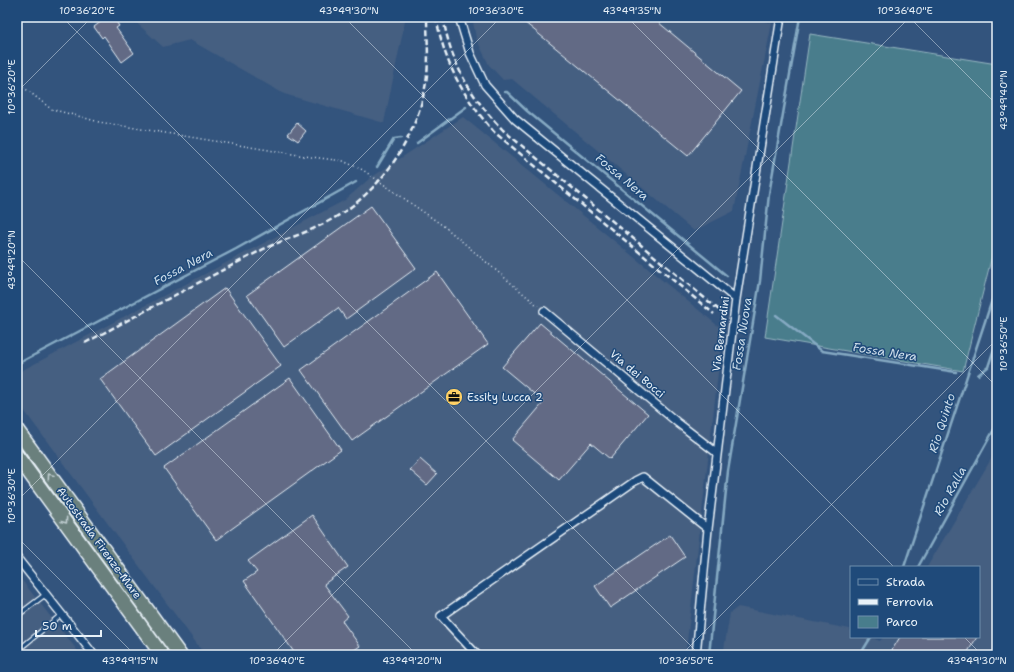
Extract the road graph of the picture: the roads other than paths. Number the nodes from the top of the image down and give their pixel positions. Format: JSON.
{"nodes":[{"id":1,"x":459,"y":17,"type":"edge"},
{"id":2,"x":781,"y":17,"type":"edge"},
{"id":3,"x":736,"y":299,"type":"junction"},
{"id":4,"x":544,"y":310,"type":"road end"},
{"id":5,"x":17,"y":430,"type":"edge"},
{"id":6,"x":717,"y":453,"type":"junction"},
{"id":7,"x":17,"y":456,"type":"edge"},
{"id":8,"x":708,"y":529,"type":"junction"},
{"id":9,"x":17,"y":558,"type":"edge"},
{"id":10,"x":46,"y":594,"type":"junction"},
{"id":11,"x":62,"y":614,"type":"junction"},
{"id":12,"x":17,"y":616,"type":"edge"},
{"id":13,"x":17,"y":651,"type":"edge"},
{"id":14,"x":94,"y":655,"type":"edge"},
{"id":15,"x":162,"y":655,"type":"edge"},
{"id":16,"x":180,"y":655,"type":"edge"},
{"id":17,"x":477,"y":655,"type":"edge"},
{"id":18,"x":696,"y":655,"type":"edge"}],
"edges":[{"from":1,"to":3,"type":"street"},
{"from":2,"to":3,"type":"street","name":"Via Bernardini"},
{"from":3,"to":6,"type":"street","name":"Via Bernardini"},
{"from":4,"to":6,"type":"street","name":"Via dei Bocci"},
{"from":16,"to":5,"type":"highway","name":"Autostrada Firenze-Mare","one_way":true},
{"from":6,"to":8,"type":"street","name":"Via Bernardini"},
{"from":7,"to":15,"type":"highway","name":"Autostrada Firenze-Mare","one_way":true},
{"from":8,"to":17,"type":"street"},
{"from":8,"to":18,"type":"street","name":"Via Bernardini"},
{"from":9,"to":10,"type":"street"},
{"from":10,"to":11,"type":"street"},
{"from":10,"to":12,"type":"lane"},
{"from":11,"to":13,"type":"lane"},
{"from":11,"to":14,"type":"street"}]}
